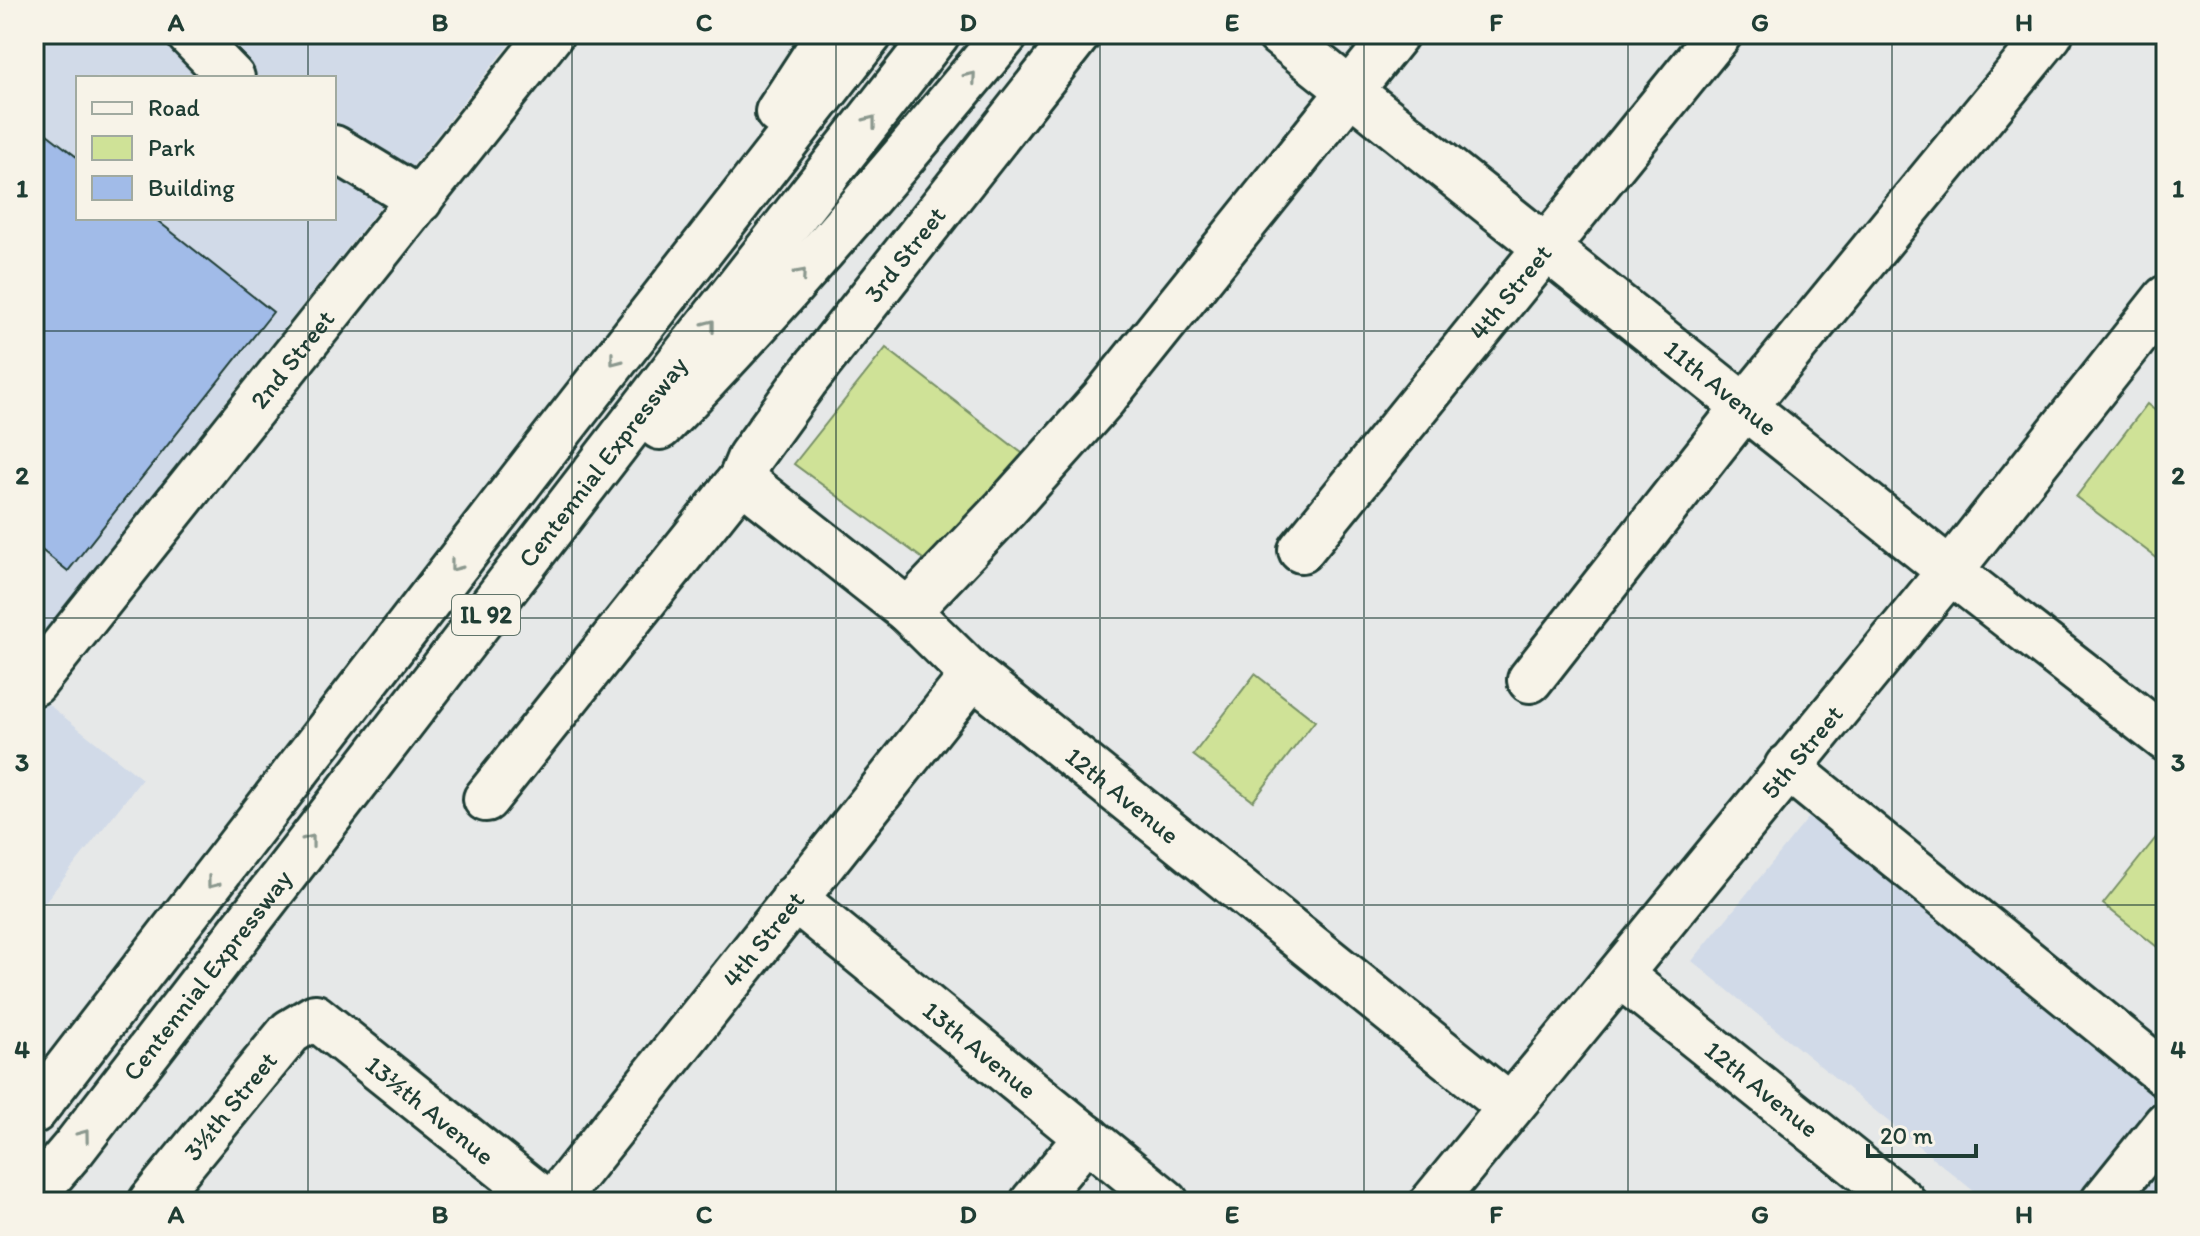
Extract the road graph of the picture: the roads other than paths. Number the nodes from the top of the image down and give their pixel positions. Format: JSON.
{"nodes":[{"id":1,"x":189,"y":34,"type":"edge"},
{"id":2,"x":551,"y":34,"type":"edge"},
{"id":3,"x":829,"y":34,"type":"edge"},
{"id":4,"x":870,"y":34,"type":"edge"},
{"id":5,"x":937,"y":34,"type":"edge"},
{"id":6,"x":1006,"y":34,"type":"edge"},
{"id":7,"x":1078,"y":34,"type":"edge"},
{"id":8,"x":1279,"y":34,"type":"edge"},
{"id":9,"x":1396,"y":34,"type":"edge"},
{"id":10,"x":1719,"y":34,"type":"edge"},
{"id":11,"x":2050,"y":34,"type":"edge"},
{"id":12,"x":230,"y":76,"type":"edge"},
{"id":13,"x":1351,"y":91,"type":"junction"},
{"id":14,"x":336,"y":149,"type":"edge"},
{"id":15,"x":420,"y":200,"type":"junction"},
{"id":16,"x":1548,"y":248,"type":"junction"},
{"id":17,"x":672,"y":288,"type":"junction"},
{"id":18,"x":2166,"y":298,"type":"edge"},
{"id":19,"x":1745,"y":406,"type":"junction"},
{"id":20,"x":741,"y":479,"type":"junction"},
{"id":21,"x":1301,"y":550,"type":"dead end"},
{"id":22,"x":1950,"y":571,"type":"junction"},
{"id":23,"x":517,"y":575,"type":"junction"},
{"id":24,"x":908,"y":611,"type":"junction"},
{"id":25,"x":38,"y":672,"type":"edge"},
{"id":26,"x":973,"y":675,"type":"junction"},
{"id":27,"x":1530,"y":680,"type":"dead end"},
{"id":28,"x":2161,"y":726,"type":"edge"},
{"id":29,"x":1787,"y":767,"type":"junction"},
{"id":30,"x":486,"y":799,"type":"dead end"},
{"id":31,"x":794,"y":898,"type":"junction"},
{"id":32,"x":1620,"y":975,"type":"junction"},
{"id":33,"x":315,"y":1017,"type":"joint"},
{"id":34,"x":2166,"y":1075,"type":"edge"},
{"id":35,"x":1510,"y":1107,"type":"junction"},
{"id":36,"x":34,"y":1111,"type":"edge"},
{"id":37,"x":2166,"y":1124,"type":"edge"},
{"id":38,"x":1087,"y":1137,"type":"junction"},
{"id":39,"x":34,"y":1195,"type":"edge"},
{"id":40,"x":1450,"y":1196,"type":"edge"},
{"id":41,"x":151,"y":1202,"type":"edge"},
{"id":42,"x":546,"y":1202,"type":"edge"},
{"id":43,"x":554,"y":1202,"type":"edge"},
{"id":44,"x":1033,"y":1202,"type":"edge"},
{"id":45,"x":1166,"y":1202,"type":"edge"},
{"id":46,"x":1903,"y":1202,"type":"edge"},
{"id":47,"x":2103,"y":1202,"type":"edge"}],
"edges":[{"from":1,"to":12,"type":"main road"},
{"from":2,"to":15,"type":"main road","name":"2nd Street"},
{"from":3,"to":17,"type":"main road"},
{"from":4,"to":17,"type":"main road","name":"Centennial Expressway","number":"IL 92"},
{"from":23,"to":5,"type":"main road","name":"Centennial Expressway","number":"IL 92","one_way":true},
{"from":23,"to":6,"type":"main road","one_way":true},
{"from":7,"to":20,"type":"main road","name":"3rd Street"},
{"from":8,"to":13,"type":"main road","name":"11th Avenue"},
{"from":9,"to":13,"type":"main road"},
{"from":10,"to":16,"type":"main road","name":"4th Street"},
{"from":11,"to":19,"type":"main road"},
{"from":13,"to":16,"type":"main road","name":"11th Avenue"},
{"from":13,"to":24,"type":"main road"},
{"from":14,"to":15,"type":"main road"},
{"from":15,"to":25,"type":"main road","name":"2nd Street"},
{"from":16,"to":19,"type":"main road","name":"11th Avenue"},
{"from":16,"to":21,"type":"main road","name":"4th Street"},
{"from":17,"to":36,"type":"main road","name":"Centennial Expressway","number":"IL 92","one_way":true},
{"from":18,"to":22,"type":"main road","name":"5th Street"},
{"from":19,"to":22,"type":"main road","name":"11th Avenue"},
{"from":19,"to":27,"type":"main road"},
{"from":20,"to":24,"type":"main road","name":"12th Avenue"},
{"from":20,"to":30,"type":"main road","name":"3rd Street"},
{"from":22,"to":28,"type":"main road","name":"11th Avenue"},
{"from":22,"to":29,"type":"main road","name":"5th Street"},
{"from":39,"to":23,"type":"main road","name":"Centennial Expressway","number":"IL 92","one_way":true},
{"from":24,"to":26,"type":"main road","name":"12th Avenue"},
{"from":26,"to":31,"type":"main road","name":"4th Street"},
{"from":26,"to":35,"type":"main road","name":"12th Avenue"},
{"from":29,"to":32,"type":"main road","name":"5th Street"},
{"from":29,"to":34,"type":"main road"},
{"from":31,"to":38,"type":"main road","name":"13th Avenue"},
{"from":31,"to":43,"type":"main road","name":"4th Street"},
{"from":32,"to":35,"type":"main road","name":"5th Street"},
{"from":32,"to":46,"type":"main road","name":"12th Avenue"},
{"from":33,"to":41,"type":"main road","name":"3½th Street"},
{"from":33,"to":42,"type":"main road","name":"13½th Avenue"},
{"from":35,"to":40,"type":"main road","name":"5th Street"},
{"from":37,"to":47,"type":"main road"},
{"from":38,"to":44,"type":"main road"},
{"from":38,"to":45,"type":"main road","name":"13th Avenue"}]}
